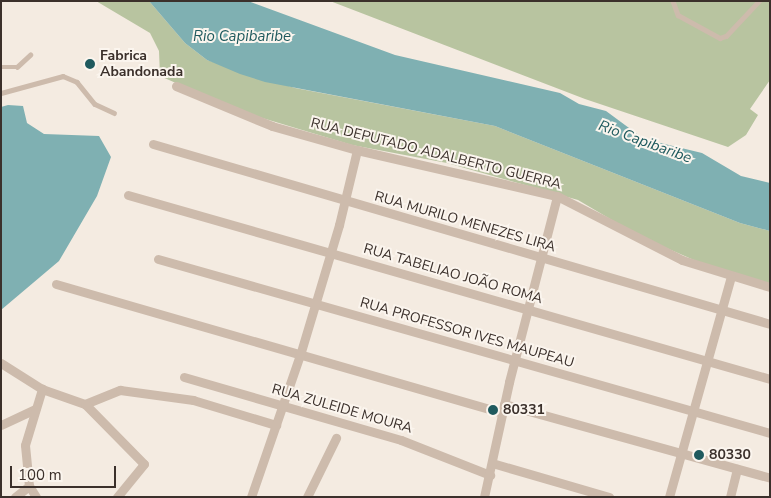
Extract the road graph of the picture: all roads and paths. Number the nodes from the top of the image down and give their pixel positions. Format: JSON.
{"nodes":[{"id":1,"x":673,"y":1,"type":"edge"},
{"id":2,"x":759,"y":1,"type":"edge"},
{"id":3,"x":30,"y":55,"type":"dead end"},
{"id":4,"x":1,"y":67,"type":"edge"},
{"id":5,"x":176,"y":86,"type":"dead end"},
{"id":6,"x":1,"y":93,"type":"edge"},
{"id":7,"x":114,"y":113,"type":"dead end"},
{"id":8,"x":153,"y":144,"type":"dead end"},
{"id":9,"x":357,"y":150,"type":"junction"},
{"id":10,"x":128,"y":194,"type":"dead end"},
{"id":11,"x":557,"y":196,"type":"junction"},
{"id":12,"x":345,"y":202,"type":"junction"},
{"id":13,"x":331,"y":252,"type":"junction"},
{"id":14,"x":158,"y":259,"type":"dead end"},
{"id":15,"x":540,"y":259,"type":"junction"},
{"id":16,"x":732,"y":277,"type":"junction"},
{"id":17,"x":56,"y":284,"type":"dead end"},
{"id":18,"x":770,"y":287,"type":"edge"},
{"id":19,"x":315,"y":304,"type":"junction"},
{"id":20,"x":527,"y":310,"type":"junction"},
{"id":21,"x":722,"y":311,"type":"junction"},
{"id":22,"x":770,"y":324,"type":"edge"},
{"id":23,"x":300,"y":355,"type":"junction"},
{"id":24,"x":514,"y":361,"type":"junction"},
{"id":25,"x":1,"y":362,"type":"edge"},
{"id":26,"x":707,"y":362,"type":"junction"},
{"id":27,"x":184,"y":377,"type":"dead end"},
{"id":28,"x":770,"y":379,"type":"edge"},
{"id":29,"x":42,"y":389,"type":"junction"},
{"id":30,"x":85,"y":404,"type":"junction"},
{"id":31,"x":504,"y":404,"type":"junction"},
{"id":32,"x":282,"y":407,"type":"junction"},
{"id":33,"x":35,"y":409,"type":"junction"},
{"id":34,"x":694,"y":411,"type":"junction"},
{"id":35,"x":502,"y":413,"type":"junction"},
{"id":36,"x":1,"y":425,"type":"edge"},
{"id":37,"x":276,"y":425,"type":"junction"},
{"id":38,"x":770,"y":433,"type":"edge"},
{"id":39,"x":336,"y":438,"type":"dead end"},
{"id":40,"x":682,"y":453,"type":"junction"},
{"id":41,"x":492,"y":463,"type":"junction"},
{"id":42,"x":738,"y":469,"type":"junction"},
{"id":43,"x":490,"y":475,"type":"junction"},
{"id":44,"x":770,"y":478,"type":"edge"},
{"id":45,"x":29,"y":486,"type":"junction"},
{"id":46,"x":15,"y":497,"type":"edge"},
{"id":47,"x":36,"y":497,"type":"edge"},
{"id":48,"x":117,"y":497,"type":"edge"},
{"id":49,"x":251,"y":497,"type":"edge"},
{"id":50,"x":307,"y":497,"type":"edge"},
{"id":51,"x":484,"y":497,"type":"edge"},
{"id":52,"x":609,"y":497,"type":"edge"},
{"id":53,"x":669,"y":497,"type":"edge"},
{"id":54,"x":730,"y":497,"type":"edge"}],
"edges":[{"from":1,"to":2,"type":"lane"},
{"from":3,"to":4,"type":"lane"},
{"from":5,"to":9,"type":"street","name":"RUA DEPUTADO ADALBERTO GUERRA"},
{"from":6,"to":7,"type":"lane"},
{"from":8,"to":12,"type":"street","name":"RUA MURILO MENEZES LIRA"},
{"from":9,"to":11,"type":"street","name":"RUA DEPUTADO ADALBERTO GUERRA"},
{"from":9,"to":12,"type":"street"},
{"from":10,"to":13,"type":"street","name":"RUA TABELIAO JOÃO ROMA"},
{"from":11,"to":15,"type":"street"},
{"from":11,"to":16,"type":"street","name":"RUA DEPUTADO ADALBERTO GUERRA"},
{"from":12,"to":13,"type":"street"},
{"from":12,"to":15,"type":"street","name":"RUA MURILO MENEZES LIRA"},
{"from":13,"to":19,"type":"street"},
{"from":13,"to":20,"type":"street","name":"RUA TABELIAO JOÃO ROMA"},
{"from":14,"to":19,"type":"street","name":"RUA PROFESSOR IVES MAUPEAU"},
{"from":15,"to":20,"type":"street"},
{"from":15,"to":21,"type":"street","name":"RUA MURILO MENEZES LIRA"},
{"from":16,"to":18,"type":"street","name":"RUA DEPUTADO ADALBERTO GUERRA"},
{"from":16,"to":21,"type":"street"},
{"from":17,"to":23,"type":"street"},
{"from":19,"to":23,"type":"street"},
{"from":19,"to":24,"type":"street","name":"RUA PROFESSOR IVES MAUPEAU"},
{"from":20,"to":24,"type":"street"},
{"from":20,"to":26,"type":"street","name":"RUA TABELIAO JOÃO ROMA"},
{"from":21,"to":22,"type":"street","name":"RUA MURILO MENEZES LIRA"},
{"from":21,"to":26,"type":"street"},
{"from":23,"to":32,"type":"street"},
{"from":23,"to":35,"type":"street"},
{"from":24,"to":31,"type":"street"},
{"from":24,"to":34,"type":"street","name":"RUA PROFESSOR IVES MAUPEAU"},
{"from":25,"to":29,"type":"street"},
{"from":26,"to":28,"type":"street","name":"RUA TABELIAO JOÃO ROMA"},
{"from":26,"to":34,"type":"street"},
{"from":27,"to":32,"type":"street","name":"RUA ZULEIDE MOURA"},
{"from":29,"to":30,"type":"street"},
{"from":29,"to":33,"type":"street"},
{"from":30,"to":37,"type":"street"},
{"from":30,"to":48,"type":"street"},
{"from":31,"to":35,"type":"street"},
{"from":31,"to":40,"type":"street"},
{"from":32,"to":37,"type":"street"},
{"from":32,"to":43,"type":"street","name":"RUA ZULEIDE MOURA"},
{"from":33,"to":36,"type":"street"},
{"from":33,"to":45,"type":"street"},
{"from":34,"to":38,"type":"street","name":"RUA PROFESSOR IVES MAUPEAU"},
{"from":34,"to":40,"type":"street"},
{"from":35,"to":41,"type":"street"},
{"from":37,"to":49,"type":"street"},
{"from":39,"to":50,"type":"street"},
{"from":40,"to":42,"type":"street"},
{"from":40,"to":53,"type":"street"},
{"from":41,"to":43,"type":"street"},
{"from":41,"to":52,"type":"street"},
{"from":42,"to":44,"type":"street"},
{"from":42,"to":54,"type":"street"},
{"from":43,"to":51,"type":"street"},
{"from":45,"to":46,"type":"street"},
{"from":45,"to":47,"type":"street"}]}
